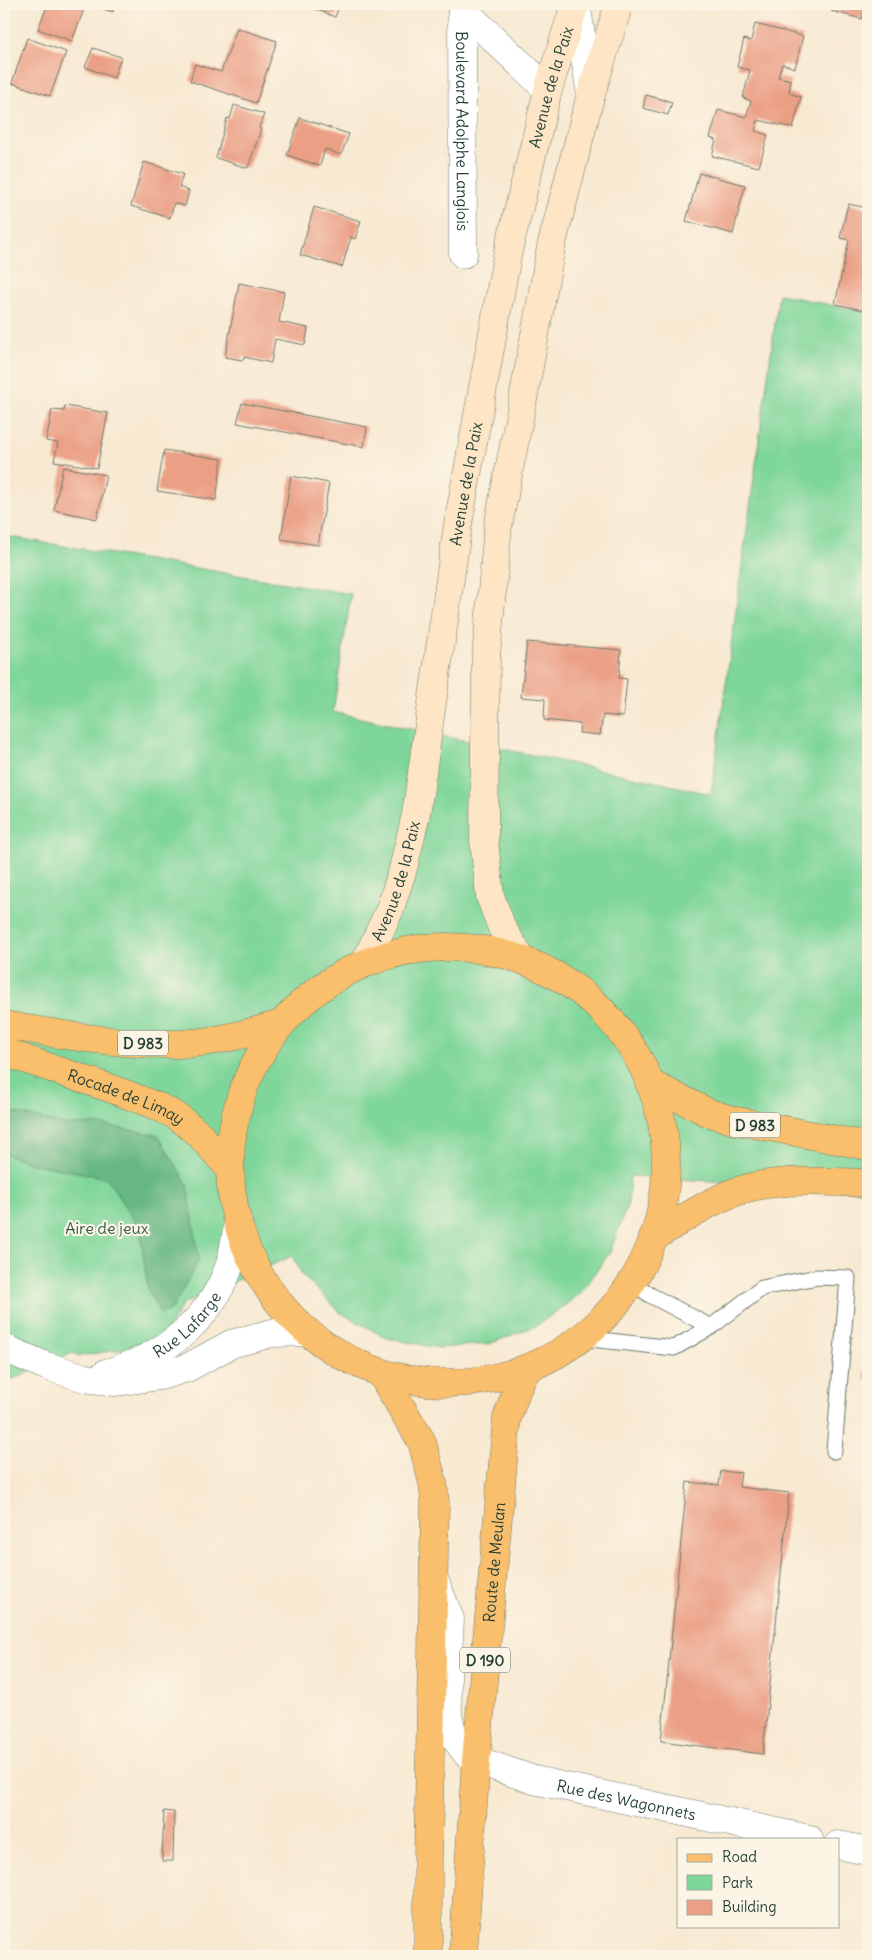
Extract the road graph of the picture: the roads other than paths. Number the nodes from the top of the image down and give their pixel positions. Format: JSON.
{"nodes":[{"id":1,"x":575,"y":4,"type":"edge"},
{"id":2,"x":619,"y":4,"type":"edge"},
{"id":3,"x":462,"y":6,"type":"edge"},
{"id":4,"x":548,"y":90,"type":"junction"},
{"id":5,"x":591,"y":94,"type":"junction"},
{"id":6,"x":463,"y":254,"type":"dead end"},
{"id":7,"x":522,"y":960,"type":"junction"},
{"id":8,"x":365,"y":963,"type":"junction"},
{"id":9,"x":281,"y":1024,"type":"junction"},
{"id":10,"x":4,"y":1025,"type":"edge"},
{"id":11,"x":4,"y":1052,"type":"edge"},
{"id":12,"x":649,"y":1082,"type":"junction"},
{"id":13,"x":868,"y":1146,"type":"edge"},
{"id":14,"x":230,"y":1169,"type":"junction"},
{"id":15,"x":868,"y":1183,"type":"edge"},
{"id":16,"x":238,"y":1222,"type":"junction"},
{"id":17,"x":653,"y":1238,"type":"junction"},
{"id":18,"x":632,"y":1282,"type":"junction"},
{"id":19,"x":711,"y":1327,"type":"junction"},
{"id":20,"x":308,"y":1332,"type":"junction"},
{"id":21,"x":581,"y":1338,"type":"junction"},
{"id":22,"x":4,"y":1348,"type":"edge"},
{"id":23,"x":527,"y":1368,"type":"junction"},
{"id":24,"x":380,"y":1372,"type":"junction"},
{"id":25,"x":85,"y":1378,"type":"junction"},
{"id":26,"x":834,"y":1451,"type":"dead end"},
{"id":27,"x":434,"y":1579,"type":"junction"},
{"id":28,"x":476,"y":1760,"type":"junction"},
{"id":29,"x":804,"y":1838,"type":"edge"},
{"id":30,"x":840,"y":1845,"type":"edge"},
{"id":31,"x":868,"y":1851,"type":"edge"},
{"id":32,"x":428,"y":1956,"type":"edge"},
{"id":33,"x":463,"y":1956,"type":"edge"}],
"edges":[{"from":1,"to":4,"type":"street","name":"Avenue de la Paix"},
{"from":1,"to":5,"type":"street"},
{"from":2,"to":5,"type":"street"},
{"from":3,"to":4,"type":"street","name":"Boulevard Adolphe Langlois"},
{"from":3,"to":6,"type":"street","name":"Boulevard Adolphe Langlois"},
{"from":4,"to":8,"type":"street","name":"Avenue de la Paix"},
{"from":5,"to":7,"type":"street"},
{"from":7,"to":8,"type":"main road"},
{"from":7,"to":12,"type":"main road"},
{"from":8,"to":9,"type":"main road"},
{"from":9,"to":10,"type":"main road","number":"D 983"},
{"from":9,"to":14,"type":"main road"},
{"from":11,"to":14,"type":"main road","name":"Rocade de Limay"},
{"from":12,"to":13,"type":"main road","number":"D 983"},
{"from":12,"to":17,"type":"main road"},
{"from":14,"to":16,"type":"main road"},
{"from":15,"to":17,"type":"main road"},
{"from":16,"to":20,"type":"main road"},
{"from":16,"to":25,"type":"street","name":"Rue Lafarge"},
{"from":17,"to":18,"type":"main road"},
{"from":18,"to":19,"type":"lane"},
{"from":18,"to":21,"type":"main road"},
{"from":19,"to":21,"type":"lane"},
{"from":19,"to":26,"type":"lane"},
{"from":20,"to":24,"type":"main road"},
{"from":20,"to":25,"type":"street","name":"Rue Lafarge"},
{"from":21,"to":23,"type":"main road"},
{"from":22,"to":25,"type":"street","name":"Rue Lafarge"},
{"from":23,"to":24,"type":"main road"},
{"from":23,"to":28,"type":"main road","name":"Route de Meulan","number":"D 190"},
{"from":24,"to":27,"type":"main road","number":"D 190"},
{"from":27,"to":28,"type":"street","number":"D 190"},
{"from":27,"to":32,"type":"main road","number":"D 190"},
{"from":28,"to":29,"type":"street","name":"Rue des Wagonnets"},
{"from":28,"to":33,"type":"main road","name":"Route de Meulan","number":"D 190"},
{"from":30,"to":31,"type":"street"}]}
